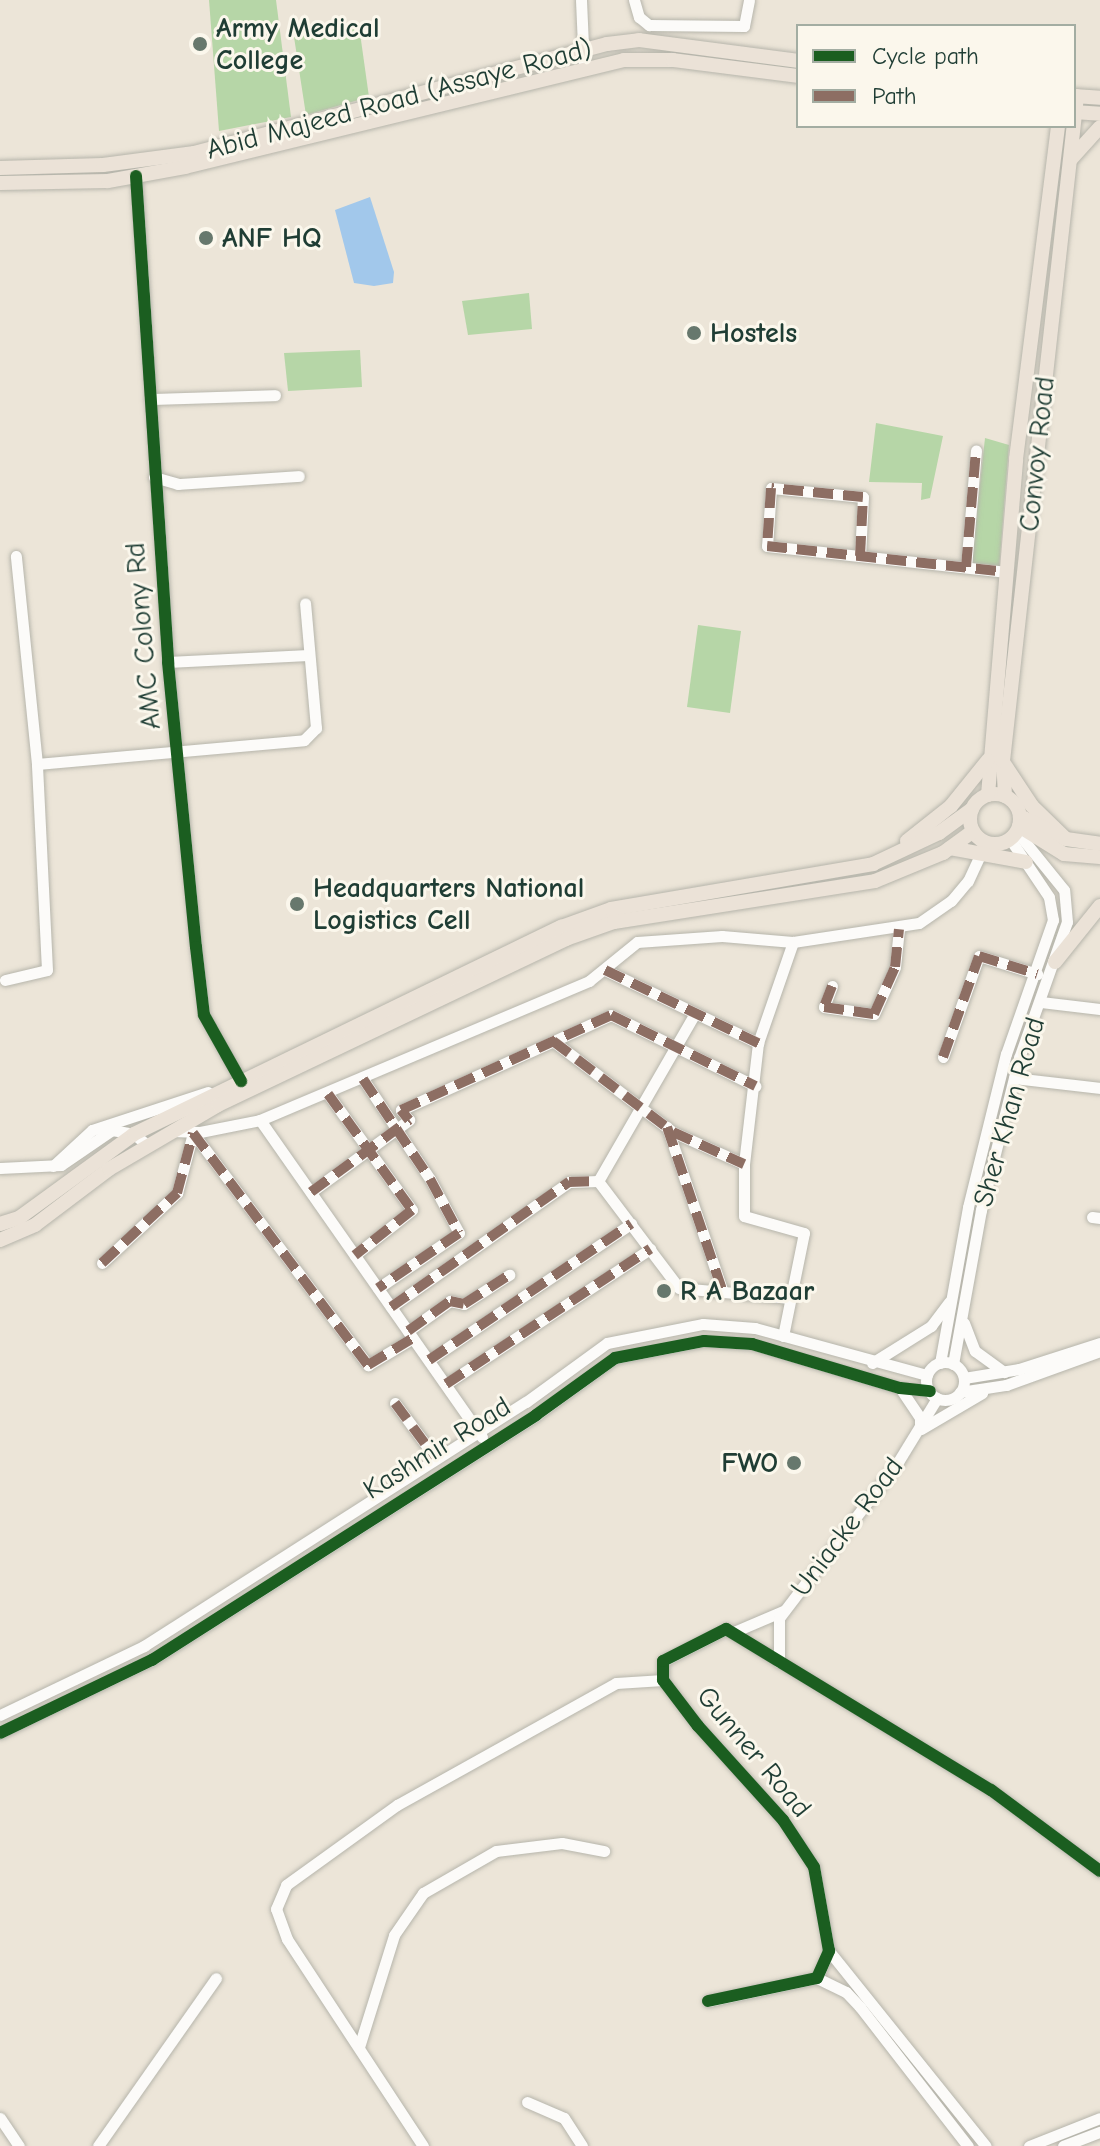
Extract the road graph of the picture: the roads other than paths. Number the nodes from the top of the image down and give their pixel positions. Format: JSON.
{"nodes":[{"id":1,"x":581,"y":0,"type":"edge"},
{"id":2,"x":634,"y":0,"type":"edge"},
{"id":3,"x":749,"y":0,"type":"edge"},
{"id":4,"x":584,"y":49,"type":"junction"},
{"id":5,"x":796,"y":61,"type":"edge"},
{"id":6,"x":584,"y":68,"type":"junction"},
{"id":7,"x":796,"y":76,"type":"edge"},
{"id":8,"x":1076,"y":96,"type":"edge"},
{"id":9,"x":1100,"y":98,"type":"edge"},
{"id":10,"x":1076,"y":112,"type":"edge"},
{"id":11,"x":1100,"y":114,"type":"edge"},
{"id":12,"x":1100,"y":127,"type":"edge"},
{"id":13,"x":1058,"y":128,"type":"edge"},
{"id":14,"x":1073,"y":128,"type":"edge"},
{"id":15,"x":1070,"y":161,"type":"junction"},
{"id":16,"x":0,"y":168,"type":"edge"},
{"id":17,"x":136,"y":176,"type":"junction"},
{"id":18,"x":0,"y":183,"type":"edge"},
{"id":19,"x":275,"y":395,"type":"dead end"},
{"id":20,"x":150,"y":399,"type":"junction"},
{"id":21,"x":976,"y":450,"type":"dead end"},
{"id":22,"x":299,"y":476,"type":"dead end"},
{"id":23,"x":154,"y":477,"type":"junction"},
{"id":24,"x":16,"y":556,"type":"dead end"},
{"id":25,"x":860,"y":556,"type":"junction"},
{"id":26,"x":966,"y":567,"type":"junction"},
{"id":27,"x":1005,"y":572,"type":"junction"},
{"id":28,"x":305,"y":603,"type":"dead end"},
{"id":29,"x":308,"y":655,"type":"junction"},
{"id":30,"x":168,"y":662,"type":"junction"},
{"id":31,"x":176,"y":752,"type":"junction"},
{"id":32,"x":996,"y":761,"type":"junction"},
{"id":33,"x":37,"y":764,"type":"junction"},
{"id":34,"x":988,"y":795,"type":"junction"},
{"id":35,"x":1005,"y":796,"type":"junction"},
{"id":36,"x":972,"y":809,"type":"junction"},
{"id":37,"x":1017,"y":828,"type":"junction"},
{"id":38,"x":973,"y":831,"type":"junction"},
{"id":39,"x":1066,"y":839,"type":"junction"},
{"id":40,"x":1100,"y":844,"type":"edge"},
{"id":41,"x":984,"y":847,"type":"junction"},
{"id":42,"x":950,"y":848,"type":"junction"},
{"id":43,"x":888,"y":856,"type":"junction"},
{"id":44,"x":1100,"y":857,"type":"edge"},
{"id":45,"x":1026,"y":862,"type":"junction"},
{"id":46,"x":1100,"y":906,"type":"edge"},
{"id":47,"x":899,"y":929,"type":"junction"},
{"id":48,"x":793,"y":942,"type":"junction"},
{"id":49,"x":1055,"y":962,"type":"junction"},
{"id":50,"x":605,"y":970,"type":"junction"},
{"id":51,"x":1037,"y":974,"type":"junction"},
{"id":52,"x":5,"y":980,"type":"dead end"},
{"id":53,"x":832,"y":986,"type":"dead end"},
{"id":54,"x":1041,"y":1002,"type":"junction"},
{"id":55,"x":1100,"y":1009,"type":"edge"},
{"id":56,"x":694,"y":1015,"type":"junction"},
{"id":57,"x":553,"y":1041,"type":"junction"},
{"id":58,"x":758,"y":1043,"type":"junction"},
{"id":59,"x":676,"y":1047,"type":"junction"},
{"id":60,"x":943,"y":1057,"type":"dead end"},
{"id":61,"x":1014,"y":1078,"type":"junction"},
{"id":62,"x":363,"y":1079,"type":"junction"},
{"id":63,"x":241,"y":1081,"type":"junction"},
{"id":64,"x":755,"y":1086,"type":"junction"},
{"id":65,"x":224,"y":1087,"type":"junction"},
{"id":66,"x":1100,"y":1088,"type":"edge"},
{"id":67,"x":328,"y":1094,"type":"junction"},
{"id":68,"x":641,"y":1107,"type":"junction"},
{"id":69,"x":260,"y":1120,"type":"junction"},
{"id":70,"x":667,"y":1127,"type":"junction"},
{"id":71,"x":396,"y":1129,"type":"junction"},
{"id":72,"x":173,"y":1130,"type":"junction"},
{"id":73,"x":193,"y":1133,"type":"junction"},
{"id":74,"x":134,"y":1134,"type":"junction"},
{"id":75,"x":147,"y":1145,"type":"junction"},
{"id":76,"x":368,"y":1150,"type":"junction"},
{"id":77,"x":744,"y":1164,"type":"junction"},
{"id":78,"x":53,"y":1166,"type":"junction"},
{"id":79,"x":0,"y":1168,"type":"edge"},
{"id":80,"x":598,"y":1181,"type":"junction"},
{"id":81,"x":311,"y":1192,"type":"junction"},
{"id":82,"x":0,"y":1224,"type":"edge"},
{"id":83,"x":631,"y":1224,"type":"junction"},
{"id":84,"x":0,"y":1240,"type":"edge"},
{"id":85,"x":650,"y":1249,"type":"junction"},
{"id":86,"x":355,"y":1255,"type":"junction"},
{"id":87,"x":102,"y":1263,"type":"dead end"},
{"id":88,"x":509,"y":1275,"type":"dead end"},
{"id":89,"x":378,"y":1288,"type":"junction"},
{"id":90,"x":723,"y":1292,"type":"junction"},
{"id":91,"x":952,"y":1297,"type":"junction"},
{"id":92,"x":791,"y":1298,"type":"junction"},
{"id":93,"x":391,"y":1307,"type":"junction"},
{"id":94,"x":963,"y":1314,"type":"junction"},
{"id":95,"x":411,"y":1335,"type":"junction"},
{"id":96,"x":783,"y":1336,"type":"junction"},
{"id":97,"x":1100,"y":1343,"type":"edge"},
{"id":98,"x":1100,"y":1351,"type":"edge"},
{"id":99,"x":429,"y":1360,"type":"junction"},
{"id":100,"x":872,"y":1363,"type":"junction"},
{"id":101,"x":940,"y":1363,"type":"junction"},
{"id":102,"x":953,"y":1364,"type":"junction"},
{"id":103,"x":1005,"y":1372,"type":"junction"},
{"id":104,"x":927,"y":1375,"type":"junction"},
{"id":105,"x":964,"y":1378,"type":"junction"},
{"id":106,"x":446,"y":1384,"type":"junction"},
{"id":107,"x":900,"y":1388,"type":"junction"},
{"id":108,"x":988,"y":1390,"type":"junction"},
{"id":109,"x":960,"y":1392,"type":"junction"},
{"id":110,"x":933,"y":1395,"type":"junction"},
{"id":111,"x":395,"y":1403,"type":"dead end"},
{"id":112,"x":920,"y":1429,"type":"junction"},
{"id":113,"x":478,"y":1431,"type":"junction"},
{"id":114,"x":487,"y":1444,"type":"junction"},
{"id":115,"x":438,"y":1455,"type":"junction"},
{"id":116,"x":450,"y":1467,"type":"junction"},
{"id":117,"x":339,"y":1519,"type":"junction"},
{"id":118,"x":348,"y":1532,"type":"junction"},
{"id":119,"x":310,"y":1538,"type":"junction"},
{"id":120,"x":318,"y":1552,"type":"junction"},
{"id":121,"x":785,"y":1610,"type":"junction"},
{"id":122,"x":736,"y":1631,"type":"junction"},
{"id":123,"x":779,"y":1662,"type":"junction"},
{"id":124,"x":101,"y":1666,"type":"junction"},
{"id":125,"x":663,"y":1680,"type":"junction"},
{"id":126,"x":108,"y":1681,"type":"junction"},
{"id":127,"x":0,"y":1715,"type":"edge"},
{"id":128,"x":1,"y":1730,"type":"edge"},
{"id":129,"x":604,"y":1851,"type":"dead end"},
{"id":130,"x":1100,"y":1871,"type":"edge"},
{"id":131,"x":829,"y":1951,"type":"junction"},
{"id":132,"x":216,"y":1978,"type":"dead end"},
{"id":133,"x":817,"y":1978,"type":"junction"},
{"id":134,"x":708,"y":2001,"type":"dead end"},
{"id":135,"x":359,"y":2047,"type":"junction"},
{"id":136,"x":527,"y":2102,"type":"dead end"},
{"id":137,"x":0,"y":2118,"type":"edge"},
{"id":138,"x":1100,"y":2118,"type":"edge"},
{"id":139,"x":1100,"y":2132,"type":"edge"},
{"id":140,"x":19,"y":2146,"type":"edge"},
{"id":141,"x":98,"y":2146,"type":"edge"},
{"id":142,"x":423,"y":2146,"type":"edge"},
{"id":143,"x":582,"y":2146,"type":"edge"},
{"id":144,"x":968,"y":2146,"type":"edge"},
{"id":145,"x":986,"y":2146,"type":"edge"},
{"id":146,"x":1029,"y":2146,"type":"edge"},
{"id":147,"x":1063,"y":2146,"type":"edge"}],
"edges":[{"from":1,"to":4,"type":"street"},
{"from":2,"to":3,"type":"street"},
{"from":4,"to":5,"type":"main road","name":"Abid Majeed Road (Assaye Road)"},
{"from":4,"to":6,"type":"street"},
{"from":4,"to":16,"type":"main road","name":"Abid Majeed Road (Assaye Road)"},
{"from":6,"to":7,"type":"main road","name":"Abid Majeed Road (Assaye Road)"},
{"from":6,"to":17,"type":"main road","name":"Abid Majeed Road (Assaye Road)"},
{"from":8,"to":9,"type":"main road"},
{"from":10,"to":11,"type":"main road"},
{"from":12,"to":15,"type":"main road"},
{"from":13,"to":27,"type":"main road","name":"Convoy Road"},
{"from":14,"to":15,"type":"main road","name":"Convoy Road"},
{"from":15,"to":32,"type":"main road","name":"Convoy Road"},
{"from":17,"to":18,"type":"main road","name":"Abid Majeed Road (Assaye Road)"},
{"from":17,"to":20,"type":"street","name":"AMC Colony Rd"},
{"from":19,"to":20,"type":"street"},
{"from":20,"to":23,"type":"street","name":"AMC Colony Rd"},
{"from":21,"to":26,"type":"street"},
{"from":22,"to":23,"type":"street"},
{"from":23,"to":30,"type":"street","name":"AMC Colony Rd"},
{"from":24,"to":33,"type":"street"},
{"from":25,"to":25,"type":"street"},
{"from":25,"to":26,"type":"street"},
{"from":26,"to":27,"type":"street"},
{"from":27,"to":32,"type":"main road","name":"Convoy Road"},
{"from":28,"to":29,"type":"street"},
{"from":29,"to":30,"type":"street"},
{"from":29,"to":31,"type":"street"},
{"from":30,"to":31,"type":"street","name":"AMC Colony Rd"},
{"from":31,"to":33,"type":"street"},
{"from":31,"to":63,"type":"street","name":"AMC Colony Rd"},
{"from":32,"to":34,"type":"main road","name":"Convoy Road"},
{"from":32,"to":35,"type":"main road","name":"Convoy Road"},
{"from":32,"to":39,"type":"main road"},
{"from":32,"to":43,"type":"main road"},
{"from":33,"to":52,"type":"street"},
{"from":34,"to":35,"type":"main road"},
{"from":34,"to":36,"type":"main road"},
{"from":35,"to":37,"type":"main road"},
{"from":36,"to":38,"type":"main road"},
{"from":36,"to":43,"type":"main road"},
{"from":37,"to":39,"type":"main road"},
{"from":37,"to":41,"type":"main road"},
{"from":37,"to":44,"type":"main road"},
{"from":37,"to":45,"type":"street","name":"Sher Khan Road"},
{"from":37,"to":49,"type":"street","name":"Sher Khan Road"},
{"from":38,"to":41,"type":"main road"},
{"from":38,"to":42,"type":"main road"},
{"from":39,"to":40,"type":"main road"},
{"from":41,"to":42,"type":"main road"},
{"from":41,"to":45,"type":"main road"},
{"from":41,"to":47,"type":"street"},
{"from":42,"to":72,"type":"main road"},
{"from":43,"to":63,"type":"main road"},
{"from":45,"to":51,"type":"street","name":"Sher Khan Road"},
{"from":46,"to":49,"type":"main road"},
{"from":47,"to":48,"type":"street"},
{"from":47,"to":53,"type":"street"},
{"from":48,"to":50,"type":"street"},
{"from":48,"to":58,"type":"street"},
{"from":49,"to":54,"type":"street","name":"Sher Khan Road"},
{"from":50,"to":56,"type":"street"},
{"from":50,"to":62,"type":"street"},
{"from":51,"to":60,"type":"street"},
{"from":51,"to":91,"type":"street","name":"Sher Khan Road"},
{"from":54,"to":55,"type":"street"},
{"from":54,"to":61,"type":"street","name":"Sher Khan Road"},
{"from":56,"to":58,"type":"street"},
{"from":56,"to":59,"type":"street"},
{"from":57,"to":59,"type":"street"},
{"from":57,"to":68,"type":"street"},
{"from":57,"to":71,"type":"street"},
{"from":58,"to":64,"type":"street"},
{"from":59,"to":64,"type":"street"},
{"from":59,"to":68,"type":"street"},
{"from":61,"to":66,"type":"street"},
{"from":61,"to":94,"type":"street","name":"Sher Khan Road"},
{"from":62,"to":67,"type":"street"},
{"from":62,"to":71,"type":"street"},
{"from":63,"to":65,"type":"main road"},
{"from":64,"to":77,"type":"street"},
{"from":65,"to":74,"type":"main road"},
{"from":65,"to":78,"type":"street"},
{"from":67,"to":69,"type":"street"},
{"from":67,"to":76,"type":"street"},
{"from":68,"to":70,"type":"street"},
{"from":68,"to":80,"type":"street"},
{"from":69,"to":73,"type":"street"},
{"from":69,"to":81,"type":"street"},
{"from":70,"to":77,"type":"street"},
{"from":70,"to":90,"type":"street"},
{"from":71,"to":76,"type":"street"},
{"from":71,"to":89,"type":"street"},
{"from":72,"to":73,"type":"street"},
{"from":72,"to":75,"type":"main road"},
{"from":73,"to":87,"type":"street"},
{"from":73,"to":95,"type":"street"},
{"from":74,"to":75,"type":"street"},
{"from":74,"to":78,"type":"street"},
{"from":74,"to":82,"type":"main road"},
{"from":75,"to":84,"type":"main road"},
{"from":76,"to":81,"type":"street"},
{"from":76,"to":86,"type":"street"},
{"from":77,"to":92,"type":"street"},
{"from":78,"to":79,"type":"street"},
{"from":80,"to":83,"type":"street"},
{"from":80,"to":93,"type":"street"},
{"from":81,"to":86,"type":"street"},
{"from":83,"to":85,"type":"street"},
{"from":83,"to":99,"type":"street"},
{"from":85,"to":90,"type":"street"},
{"from":85,"to":106,"type":"street"},
{"from":86,"to":89,"type":"street"},
{"from":88,"to":95,"type":"street"},
{"from":89,"to":93,"type":"street"},
{"from":90,"to":92,"type":"street"},
{"from":91,"to":100,"type":"street"},
{"from":91,"to":101,"type":"street","name":"Sher Khan Road"},
{"from":92,"to":96,"type":"street"},
{"from":93,"to":95,"type":"street"},
{"from":94,"to":102,"type":"street","name":"Sher Khan Road"},
{"from":94,"to":103,"type":"street"},
{"from":95,"to":99,"type":"street"},
{"from":96,"to":100,"type":"street","name":"Kashmir Road"},
{"from":96,"to":113,"type":"street","name":"Kashmir Road"},
{"from":97,"to":103,"type":"street"},
{"from":98,"to":108,"type":"street"},
{"from":99,"to":106,"type":"street"},
{"from":100,"to":104,"type":"street","name":"Kashmir Road"},
{"from":101,"to":102,"type":"street"},
{"from":101,"to":104,"type":"street"},
{"from":102,"to":105,"type":"street"},
{"from":103,"to":105,"type":"street"},
{"from":104,"to":110,"type":"street"},
{"from":105,"to":109,"type":"street"},
{"from":106,"to":113,"type":"street"},
{"from":107,"to":110,"type":"street","name":"Kashmir Road"},
{"from":107,"to":112,"type":"street"},
{"from":107,"to":114,"type":"street","name":"Kashmir Road"},
{"from":108,"to":109,"type":"street"},
{"from":108,"to":112,"type":"street"},
{"from":109,"to":110,"type":"street"},
{"from":110,"to":112,"type":"street","name":"Uniacke Road"},
{"from":111,"to":115,"type":"street"},
{"from":112,"to":121,"type":"street","name":"Uniacke Road"},
{"from":113,"to":114,"type":"street"},
{"from":113,"to":115,"type":"street","name":"Kashmir Road"},
{"from":114,"to":116,"type":"street","name":"Kashmir Road"},
{"from":115,"to":116,"type":"street"},
{"from":115,"to":117,"type":"street","name":"Kashmir Road"},
{"from":116,"to":118,"type":"street","name":"Kashmir Road"},
{"from":117,"to":118,"type":"street"},
{"from":117,"to":119,"type":"street","name":"Kashmir Road"},
{"from":118,"to":120,"type":"street","name":"Kashmir Road"},
{"from":119,"to":120,"type":"street"},
{"from":119,"to":124,"type":"street","name":"Kashmir Road"},
{"from":120,"to":126,"type":"street","name":"Kashmir Road"},
{"from":121,"to":122,"type":"street"},
{"from":121,"to":123,"type":"street","name":"Uniacke Road"},
{"from":122,"to":123,"type":"street"},
{"from":122,"to":125,"type":"street","name":"Gunner Road"},
{"from":123,"to":130,"type":"street"},
{"from":124,"to":126,"type":"street"},
{"from":124,"to":127,"type":"street","name":"Kashmir Road"},
{"from":125,"to":131,"type":"street","name":"Gunner Road"},
{"from":125,"to":135,"type":"street"},
{"from":126,"to":128,"type":"street","name":"Kashmir Road"},
{"from":129,"to":135,"type":"street"},
{"from":131,"to":133,"type":"street"},
{"from":131,"to":145,"type":"street"},
{"from":132,"to":141,"type":"street"},
{"from":133,"to":134,"type":"street"},
{"from":133,"to":144,"type":"street"},
{"from":135,"to":142,"type":"street"},
{"from":136,"to":143,"type":"street"},
{"from":137,"to":140,"type":"street"},
{"from":138,"to":146,"type":"street"},
{"from":139,"to":147,"type":"street"}]}
